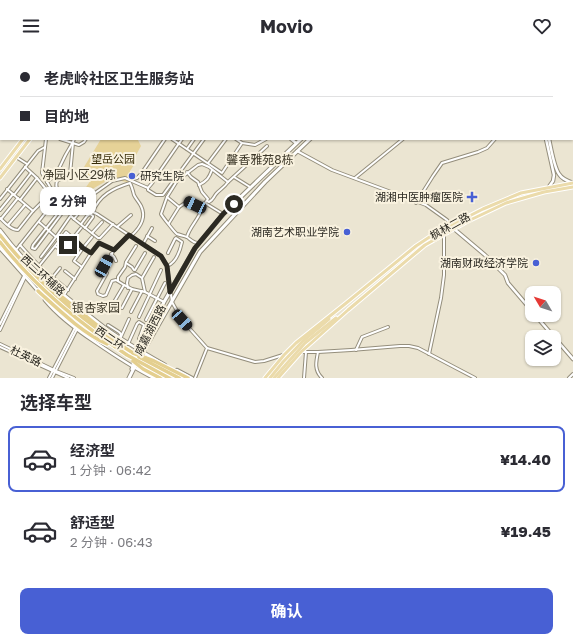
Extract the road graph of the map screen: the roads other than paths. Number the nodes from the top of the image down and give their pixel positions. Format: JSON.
{"nodes":[{"id":1,"x":22,"y":140,"type":"edge"},
{"id":2,"x":29,"y":140,"type":"edge"},
{"id":3,"x":46,"y":140,"type":"edge"},
{"id":4,"x":65,"y":140,"type":"edge"},
{"id":5,"x":74,"y":140,"type":"edge"},
{"id":6,"x":85,"y":140,"type":"edge"},
{"id":7,"x":164,"y":140,"type":"edge"},
{"id":8,"x":175,"y":140,"type":"edge"},
{"id":9,"x":181,"y":140,"type":"edge"},
{"id":10,"x":193,"y":140,"type":"edge"},
{"id":11,"x":203,"y":140,"type":"edge"},
{"id":12,"x":225,"y":140,"type":"edge"},
{"id":13,"x":238,"y":140,"type":"edge"},
{"id":14,"x":264,"y":140,"type":"edge"},
{"id":15,"x":292,"y":140,"type":"edge"},
{"id":16,"x":300,"y":140,"type":"edge"},
{"id":17,"x":309,"y":140,"type":"edge"},
{"id":18,"x":402,"y":140,"type":"edge"},
{"id":19,"x":494,"y":140,"type":"edge"},
{"id":20,"x":546,"y":140,"type":"edge"},
{"id":21,"x":549,"y":140,"type":"edge"},
{"id":22,"x":73,"y":143,"type":"junction"},
{"id":23,"x":242,"y":143,"type":"junction"},
{"id":24,"x":296,"y":143,"type":"junction"},
{"id":25,"x":179,"y":144,"type":"junction"},
{"id":26,"x":267,"y":146,"type":"dead end"},
{"id":27,"x":45,"y":147,"type":"junction"},
{"id":28,"x":187,"y":149,"type":"junction"},
{"id":29,"x":297,"y":151,"type":"junction"},
{"id":30,"x":193,"y":153,"type":"junction"},
{"id":31,"x":16,"y":157,"type":"junction"},
{"id":32,"x":208,"y":163,"type":"junction"},
{"id":33,"x":27,"y":164,"type":"junction"},
{"id":34,"x":25,"y":167,"type":"junction"},
{"id":35,"x":0,"y":169,"type":"edge"},
{"id":36,"x":212,"y":170,"type":"junction"},
{"id":37,"x":188,"y":172,"type":"junction"},
{"id":38,"x":31,"y":173,"type":"junction"},
{"id":39,"x":141,"y":174,"type":"junction"},
{"id":40,"x":234,"y":177,"type":"junction"},
{"id":41,"x":0,"y":178,"type":"edge"},
{"id":42,"x":37,"y":178,"type":"junction"},
{"id":43,"x":355,"y":178,"type":"junction"},
{"id":44,"x":130,"y":180,"type":"junction"},
{"id":45,"x":153,"y":181,"type":"junction"},
{"id":46,"x":47,"y":182,"type":"junction"},
{"id":47,"x":228,"y":182,"type":"junction"},
{"id":48,"x":573,"y":183,"type":"edge"},
{"id":49,"x":199,"y":185,"type":"junction"},
{"id":50,"x":573,"y":187,"type":"edge"},
{"id":51,"x":148,"y":188,"type":"junction"},
{"id":52,"x":250,"y":188,"type":"junction"},
{"id":53,"x":548,"y":188,"type":"junction"},
{"id":54,"x":8,"y":189,"type":"junction"},
{"id":55,"x":13,"y":194,"type":"junction"},
{"id":56,"x":167,"y":197,"type":"junction"},
{"id":57,"x":46,"y":198,"type":"dead end"},
{"id":58,"x":0,"y":199,"type":"edge"},
{"id":59,"x":19,"y":199,"type":"junction"},
{"id":60,"x":206,"y":202,"type":"junction"},
{"id":61,"x":416,"y":202,"type":"junction"},
{"id":62,"x":25,"y":205,"type":"junction"},
{"id":63,"x":179,"y":207,"type":"junction"},
{"id":64,"x":0,"y":210,"type":"edge"},
{"id":65,"x":202,"y":210,"type":"junction"},
{"id":66,"x":33,"y":211,"type":"junction"},
{"id":67,"x":93,"y":212,"type":"junction"},
{"id":68,"x":131,"y":214,"type":"dead end"},
{"id":69,"x":223,"y":214,"type":"junction"},
{"id":70,"x":71,"y":216,"type":"junction"},
{"id":71,"x":0,"y":219,"type":"edge"},
{"id":72,"x":74,"y":219,"type":"junction"},
{"id":73,"x":39,"y":222,"type":"junction"},
{"id":74,"x":102,"y":222,"type":"dead end"},
{"id":75,"x":169,"y":223,"type":"junction"},
{"id":76,"x":81,"y":224,"type":"junction"},
{"id":77,"x":113,"y":224,"type":"junction"},
{"id":78,"x":8,"y":225,"type":"junction"},
{"id":79,"x":451,"y":225,"type":"junction"},
{"id":80,"x":117,"y":227,"type":"junction"},
{"id":81,"x":46,"y":228,"type":"junction"},
{"id":82,"x":81,"y":228,"type":"dead end"},
{"id":83,"x":85,"y":228,"type":"junction"},
{"id":84,"x":152,"y":228,"type":"dead end"},
{"id":85,"x":454,"y":228,"type":"junction"},
{"id":86,"x":0,"y":230,"type":"edge"},
{"id":87,"x":49,"y":231,"type":"junction"},
{"id":88,"x":92,"y":233,"type":"junction"},
{"id":89,"x":444,"y":234,"type":"junction"},
{"id":90,"x":0,"y":235,"type":"edge"},
{"id":91,"x":130,"y":235,"type":"junction"},
{"id":92,"x":147,"y":236,"type":"junction"},
{"id":93,"x":56,"y":237,"type":"junction"},
{"id":94,"x":92,"y":237,"type":"dead end"},
{"id":95,"x":187,"y":237,"type":"junction"},
{"id":96,"x":73,"y":238,"type":"junction"},
{"id":97,"x":155,"y":241,"type":"dead end"},
{"id":98,"x":0,"y":242,"type":"edge"},
{"id":99,"x":199,"y":243,"type":"junction"},
{"id":100,"x":143,"y":244,"type":"junction"},
{"id":101,"x":20,"y":246,"type":"junction"},
{"id":102,"x":56,"y":246,"type":"junction"},
{"id":103,"x":136,"y":246,"type":"dead end"},
{"id":104,"x":0,"y":248,"type":"edge"},
{"id":105,"x":83,"y":248,"type":"junction"},
{"id":106,"x":16,"y":250,"type":"junction"},
{"id":107,"x":114,"y":250,"type":"junction"},
{"id":108,"x":91,"y":253,"type":"junction"},
{"id":109,"x":145,"y":253,"type":"dead end"},
{"id":110,"x":168,"y":253,"type":"dead end"},
{"id":111,"x":111,"y":254,"type":"junction"},
{"id":112,"x":154,"y":257,"type":"dead end"},
{"id":113,"x":41,"y":258,"type":"dead end"},
{"id":114,"x":116,"y":260,"type":"dead end"},
{"id":115,"x":126,"y":263,"type":"junction"},
{"id":116,"x":39,"y":266,"type":"junction"},
{"id":117,"x":167,"y":266,"type":"junction"},
{"id":118,"x":82,"y":267,"type":"junction"},
{"id":119,"x":60,"y":268,"type":"dead end"},
{"id":120,"x":134,"y":270,"type":"junction"},
{"id":121,"x":160,"y":270,"type":"dead end"},
{"id":122,"x":65,"y":271,"type":"dead end"},
{"id":123,"x":102,"y":271,"type":"dead end"},
{"id":124,"x":107,"y":273,"type":"dead end"},
{"id":125,"x":136,"y":274,"type":"junction"},
{"id":126,"x":24,"y":277,"type":"junction"},
{"id":127,"x":52,"y":278,"type":"junction"},
{"id":128,"x":142,"y":278,"type":"junction"},
{"id":129,"x":75,"y":279,"type":"junction"},
{"id":130,"x":118,"y":281,"type":"junction"},
{"id":131,"x":165,"y":283,"type":"dead end"},
{"id":132,"x":51,"y":285,"type":"joint"},
{"id":133,"x":124,"y":285,"type":"junction"},
{"id":134,"x":128,"y":288,"type":"junction"},
{"id":135,"x":132,"y":289,"type":"junction"},
{"id":136,"x":68,"y":290,"type":"junction"},
{"id":137,"x":38,"y":291,"type":"junction"},
{"id":138,"x":144,"y":291,"type":"junction"},
{"id":139,"x":170,"y":292,"type":"junction"},
{"id":140,"x":150,"y":294,"type":"junction"},
{"id":141,"x":63,"y":295,"type":"junction"},
{"id":142,"x":158,"y":298,"type":"junction"},
{"id":143,"x":114,"y":302,"type":"dead end"},
{"id":144,"x":164,"y":302,"type":"junction"},
{"id":145,"x":172,"y":302,"type":"junction"},
{"id":146,"x":525,"y":303,"type":"edge"},
{"id":147,"x":345,"y":304,"type":"junction"},
{"id":148,"x":122,"y":308,"type":"dead end"},
{"id":149,"x":348,"y":310,"type":"junction"},
{"id":150,"x":131,"y":312,"type":"dead end"},
{"id":151,"x":140,"y":317,"type":"dead end"},
{"id":152,"x":130,"y":319,"type":"dead end"},
{"id":153,"x":146,"y":320,"type":"dead end"},
{"id":154,"x":541,"y":322,"type":"edge"},
{"id":155,"x":0,"y":324,"type":"edge"},
{"id":156,"x":326,"y":324,"type":"junction"},
{"id":157,"x":108,"y":325,"type":"dead end"},
{"id":158,"x":388,"y":327,"type":"dead end"},
{"id":159,"x":76,"y":328,"type":"junction"},
{"id":160,"x":0,"y":330,"type":"edge"},
{"id":161,"x":120,"y":339,"type":"junction"},
{"id":162,"x":120,"y":344,"type":"junction"},
{"id":163,"x":128,"y":344,"type":"junction"},
{"id":164,"x":143,"y":344,"type":"junction"},
{"id":165,"x":0,"y":345,"type":"edge"},
{"id":166,"x":207,"y":348,"type":"junction"},
{"id":167,"x":117,"y":349,"type":"junction"},
{"id":168,"x":356,"y":350,"type":"junction"},
{"id":169,"x":141,"y":352,"type":"junction"},
{"id":170,"x":301,"y":352,"type":"junction"},
{"id":171,"x":306,"y":352,"type":"junction"},
{"id":172,"x":318,"y":352,"type":"junction"},
{"id":173,"x":133,"y":353,"type":"junction"},
{"id":174,"x":429,"y":354,"type":"junction"},
{"id":175,"x":126,"y":355,"type":"junction"},
{"id":176,"x":284,"y":355,"type":"junction"},
{"id":177,"x":573,"y":359,"type":"edge"},
{"id":178,"x":133,"y":367,"type":"junction"},
{"id":179,"x":54,"y":371,"type":"junction"},
{"id":180,"x":573,"y":374,"type":"edge"},
{"id":181,"x":49,"y":378,"type":"edge"},
{"id":182,"x":52,"y":378,"type":"edge"},
{"id":183,"x":68,"y":378,"type":"edge"},
{"id":184,"x":74,"y":378,"type":"edge"},
{"id":185,"x":129,"y":378,"type":"edge"},
{"id":186,"x":154,"y":378,"type":"edge"},
{"id":187,"x":160,"y":378,"type":"edge"},
{"id":188,"x":169,"y":378,"type":"edge"},
{"id":189,"x":179,"y":378,"type":"edge"},
{"id":190,"x":188,"y":378,"type":"edge"},
{"id":191,"x":194,"y":378,"type":"edge"},
{"id":192,"x":265,"y":378,"type":"edge"},
{"id":193,"x":270,"y":378,"type":"edge"},
{"id":194,"x":274,"y":378,"type":"edge"},
{"id":195,"x":278,"y":378,"type":"edge"},
{"id":196,"x":304,"y":378,"type":"edge"},
{"id":197,"x":322,"y":378,"type":"edge"},
{"id":198,"x":475,"y":378,"type":"edge"},
{"id":199,"x":569,"y":378,"type":"edge"}],
"edges":[{"from":1,"to":35,"type":"main road"},
{"from":2,"to":31,"type":"main road"},
{"from":3,"to":27,"type":"street"},
{"from":4,"to":22,"type":"street"},
{"from":5,"to":22,"type":"street"},
{"from":6,"to":22,"type":"street"},
{"from":7,"to":39,"type":"street"},
{"from":8,"to":25,"type":"street"},
{"from":9,"to":25,"type":"street"},
{"from":10,"to":28,"type":"street"},
{"from":11,"to":30,"type":"street"},
{"from":12,"to":32,"type":"street"},
{"from":13,"to":23,"type":"street"},
{"from":14,"to":23,"type":"street"},
{"from":15,"to":24,"type":"street"},
{"from":16,"to":24,"type":"main road","name":"咸嘉湖西路"},
{"from":17,"to":29,"type":"main road","name":"咸嘉湖西路"},
{"from":18,"to":43,"type":"street"},
{"from":19,"to":61,"type":"street"},
{"from":20,"to":53,"type":"street"},
{"from":21,"to":48,"type":"street"},
{"from":22,"to":44,"type":"street"},
{"from":22,"to":46,"type":"street"},
{"from":23,"to":32,"type":"street"},
{"from":24,"to":52,"type":"main road","name":"咸嘉湖西路"},
{"from":25,"to":28,"type":"street"},
{"from":25,"to":45,"type":"street"},
{"from":26,"to":40,"type":"street"},
{"from":27,"to":33,"type":"street"},
{"from":27,"to":46,"type":"street"},
{"from":28,"to":30,"type":"street"},
{"from":29,"to":43,"type":"street"},
{"from":29,"to":145,"type":"main road","name":"咸嘉湖西路"},
{"from":30,"to":32,"type":"street"},
{"from":30,"to":51,"type":"street"},
{"from":31,"to":33,"type":"street"},
{"from":31,"to":41,"type":"main road"},
{"from":33,"to":34,"type":"street"},
{"from":34,"to":38,"type":"street"},
{"from":34,"to":54,"type":"street"},
{"from":36,"to":37,"type":"street"},
{"from":36,"to":47,"type":"street"},
{"from":36,"to":49,"type":"street"},
{"from":37,"to":49,"type":"street"},
{"from":37,"to":56,"type":"street"},
{"from":38,"to":42,"type":"street"},
{"from":38,"to":55,"type":"street"},
{"from":39,"to":44,"type":"street"},
{"from":39,"to":45,"type":"street"},
{"from":40,"to":47,"type":"street"},
{"from":40,"to":52,"type":"street"},
{"from":42,"to":59,"type":"street"},
{"from":42,"to":73,"type":"street"},
{"from":43,"to":61,"type":"street"},
{"from":44,"to":51,"type":"street"},
{"from":45,"to":51,"type":"street"},
{"from":46,"to":67,"type":"street"},
{"from":47,"to":60,"type":"street"},
{"from":48,"to":53,"type":"main road","name":"枫林二路"},
{"from":49,"to":60,"type":"street"},
{"from":50,"to":85,"type":"main road","name":"枫林二路"},
{"from":52,"to":69,"type":"main road","name":"咸嘉湖西路"},
{"from":53,"to":79,"type":"main road","name":"枫林二路"},
{"from":54,"to":55,"type":"street"},
{"from":54,"to":58,"type":"street"},
{"from":55,"to":59,"type":"street"},
{"from":55,"to":64,"type":"street"},
{"from":56,"to":63,"type":"street"},
{"from":56,"to":75,"type":"street"},
{"from":57,"to":66,"type":"street"},
{"from":59,"to":62,"type":"street"},
{"from":59,"to":71,"type":"street"},
{"from":60,"to":65,"type":"street"},
{"from":60,"to":69,"type":"street"},
{"from":61,"to":79,"type":"street"},
{"from":62,"to":66,"type":"street"},
{"from":62,"to":78,"type":"street"},
{"from":63,"to":65,"type":"street"},
{"from":63,"to":75,"type":"street"},
{"from":65,"to":95,"type":"street"},
{"from":66,"to":78,"type":"street"},
{"from":67,"to":77,"type":"street"},
{"from":67,"to":91,"type":"street"},
{"from":68,"to":80,"type":"street"},
{"from":69,"to":99,"type":"main road","name":"咸嘉湖西路"},
{"from":70,"to":72,"type":"street"},
{"from":70,"to":72,"type":"street"},
{"from":70,"to":93,"type":"street"},
{"from":71,"to":78,"type":"street"},
{"from":72,"to":76,"type":"street"},
{"from":73,"to":81,"type":"street"},
{"from":73,"to":101,"type":"street"},
{"from":74,"to":88,"type":"street"},
{"from":75,"to":95,"type":"street"},
{"from":76,"to":83,"type":"street"},
{"from":76,"to":83,"type":"street"},
{"from":77,"to":80,"type":"street"},
{"from":77,"to":88,"type":"street"},
{"from":79,"to":85,"type":"street"},
{"from":79,"to":147,"type":"main road","name":"枫林二路"},
{"from":80,"to":91,"type":"street"},
{"from":81,"to":87,"type":"street"},
{"from":81,"to":87,"type":"street"},
{"from":81,"to":87,"type":"street"},
{"from":82,"to":96,"type":"street"},
{"from":83,"to":88,"type":"street"},
{"from":84,"to":92,"type":"street"},
{"from":85,"to":89,"type":"main road","name":"枫林二路"},
{"from":85,"to":146,"type":"street"},
{"from":86,"to":106,"type":"street","name":"西二环辅路"},
{"from":87,"to":93,"type":"street"},
{"from":89,"to":149,"type":"main road","name":"枫林二路"},
{"from":89,"to":174,"type":"street"},
{"from":90,"to":162,"type":"highway","name":"西二环"},
{"from":91,"to":100,"type":"street"},
{"from":91,"to":107,"type":"street"},
{"from":92,"to":97,"type":"street"},
{"from":92,"to":100,"type":"street"},
{"from":93,"to":113,"type":"street"},
{"from":94,"to":105,"type":"street"},
{"from":95,"to":99,"type":"street"},
{"from":96,"to":102,"type":"street"},
{"from":96,"to":102,"type":"street"},
{"from":96,"to":105,"type":"street"},
{"from":98,"to":167,"type":"highway","name":"西二环"},
{"from":99,"to":139,"type":"main road","name":"咸嘉湖西路"},
{"from":100,"to":117,"type":"street"},
{"from":101,"to":106,"type":"street"},
{"from":101,"to":116,"type":"street"},
{"from":102,"to":116,"type":"street"},
{"from":103,"to":115,"type":"street"},
{"from":104,"to":126,"type":"street","name":"西二环辅路"},
{"from":105,"to":108,"type":"street"},
{"from":105,"to":118,"type":"street"},
{"from":106,"to":132,"type":"street","name":"西二环辅路"},
{"from":107,"to":108,"type":"street"},
{"from":107,"to":111,"type":"street"},
{"from":108,"to":118,"type":"street"},
{"from":109,"to":120,"type":"street"},
{"from":110,"to":117,"type":"street"},
{"from":111,"to":114,"type":"street"},
{"from":111,"to":123,"type":"street"},
{"from":112,"to":128,"type":"street"},
{"from":115,"to":120,"type":"street"},
{"from":115,"to":130,"type":"street"},
{"from":116,"to":127,"type":"street"},
{"from":117,"to":139,"type":"street"},
{"from":118,"to":129,"type":"street"},
{"from":119,"to":127,"type":"street"},
{"from":120,"to":125,"type":"street"},
{"from":121,"to":140,"type":"street"},
{"from":122,"to":129,"type":"street"},
{"from":124,"to":130,"type":"street"},
{"from":125,"to":128,"type":"street"},
{"from":125,"to":134,"type":"street"},
{"from":126,"to":137,"type":"street","name":"西二环辅路"},
{"from":126,"to":155,"type":"street"},
{"from":126,"to":160,"type":"street"},
{"from":127,"to":136,"type":"street"},
{"from":128,"to":138,"type":"street"},
{"from":129,"to":136,"type":"street"},
{"from":130,"to":133,"type":"street"},
{"from":131,"to":142,"type":"street"},
{"from":132,"to":141,"type":"highway"},
{"from":133,"to":134,"type":"street"},
{"from":133,"to":143,"type":"street"},
{"from":134,"to":135,"type":"street"},
{"from":135,"to":138,"type":"street"},
{"from":135,"to":148,"type":"street"},
{"from":136,"to":141,"type":"street"},
{"from":137,"to":159,"type":"street","name":"西二环辅路"},
{"from":137,"to":167,"type":"highway"},
{"from":138,"to":140,"type":"street"},
{"from":138,"to":150,"type":"street"},
{"from":139,"to":144,"type":"main road","name":"咸嘉湖西路"},
{"from":139,"to":145,"type":"street"},
{"from":140,"to":142,"type":"street"},
{"from":140,"to":151,"type":"street"},
{"from":141,"to":161,"type":"street","name":"西二环辅路"},
{"from":141,"to":162,"type":"highway"},
{"from":142,"to":144,"type":"street"},
{"from":142,"to":153,"type":"street"},
{"from":144,"to":164,"type":"main road","name":"咸嘉湖西路"},
{"from":145,"to":166,"type":"street"},
{"from":145,"to":169,"type":"main road","name":"咸嘉湖西路"},
{"from":147,"to":156,"type":"main road","name":"枫林二路"},
{"from":147,"to":176,"type":"main road","name":"枫林二路"},
{"from":149,"to":156,"type":"main road","name":"枫林二路"},
{"from":149,"to":170,"type":"main road","name":"枫林二路"},
{"from":152,"to":161,"type":"street"},
{"from":154,"to":177,"type":"street"},
{"from":156,"to":193,"type":"main road"},
{"from":156,"to":194,"type":"main road"},
{"from":157,"to":161,"type":"street"},
{"from":158,"to":168,"type":"street"},
{"from":159,"to":178,"type":"street","name":"西二环辅路"},
{"from":159,"to":179,"type":"street"},
{"from":161,"to":163,"type":"street","name":"西二环辅路"},
{"from":162,"to":173,"type":"highway","name":"西二环"},
{"from":163,"to":164,"type":"street"},
{"from":163,"to":169,"type":"street","name":"西二环辅路"},
{"from":164,"to":169,"type":"main road","name":"咸嘉湖西路"},
{"from":165,"to":179,"type":"street","name":"杜英路"},
{"from":166,"to":176,"type":"street"},
{"from":166,"to":191,"type":"street"},
{"from":167,"to":175,"type":"highway","name":"西二环"},
{"from":168,"to":172,"type":"street"},
{"from":168,"to":174,"type":"street"},
{"from":169,"to":178,"type":"main road","name":"咸嘉湖西路"},
{"from":169,"to":191,"type":"street","name":"西二环辅路"},
{"from":170,"to":171,"type":"street"},
{"from":170,"to":195,"type":"main road","name":"枫林二路"},
{"from":171,"to":172,"type":"street"},
{"from":171,"to":196,"type":"street"},
{"from":172,"to":197,"type":"street"},
{"from":173,"to":189,"type":"highway","name":"西二环","bridge":true},
{"from":173,"to":190,"type":"highway","bridge":true},
{"from":174,"to":198,"type":"street"},
{"from":175,"to":187,"type":"highway","bridge":true},
{"from":175,"to":188,"type":"highway","name":"西二环","bridge":true},
{"from":176,"to":192,"type":"main road","name":"枫林二路"},
{"from":178,"to":185,"type":"main road","name":"咸嘉湖西路"},
{"from":178,"to":186,"type":"street","name":"西二环辅路"},
{"from":179,"to":181,"type":"street"},
{"from":179,"to":182,"type":"street"},
{"from":179,"to":183,"type":"street","name":"杜英路"},
{"from":179,"to":184,"type":"street","name":"杜英路"},
{"from":180,"to":199,"type":"street"}]}
